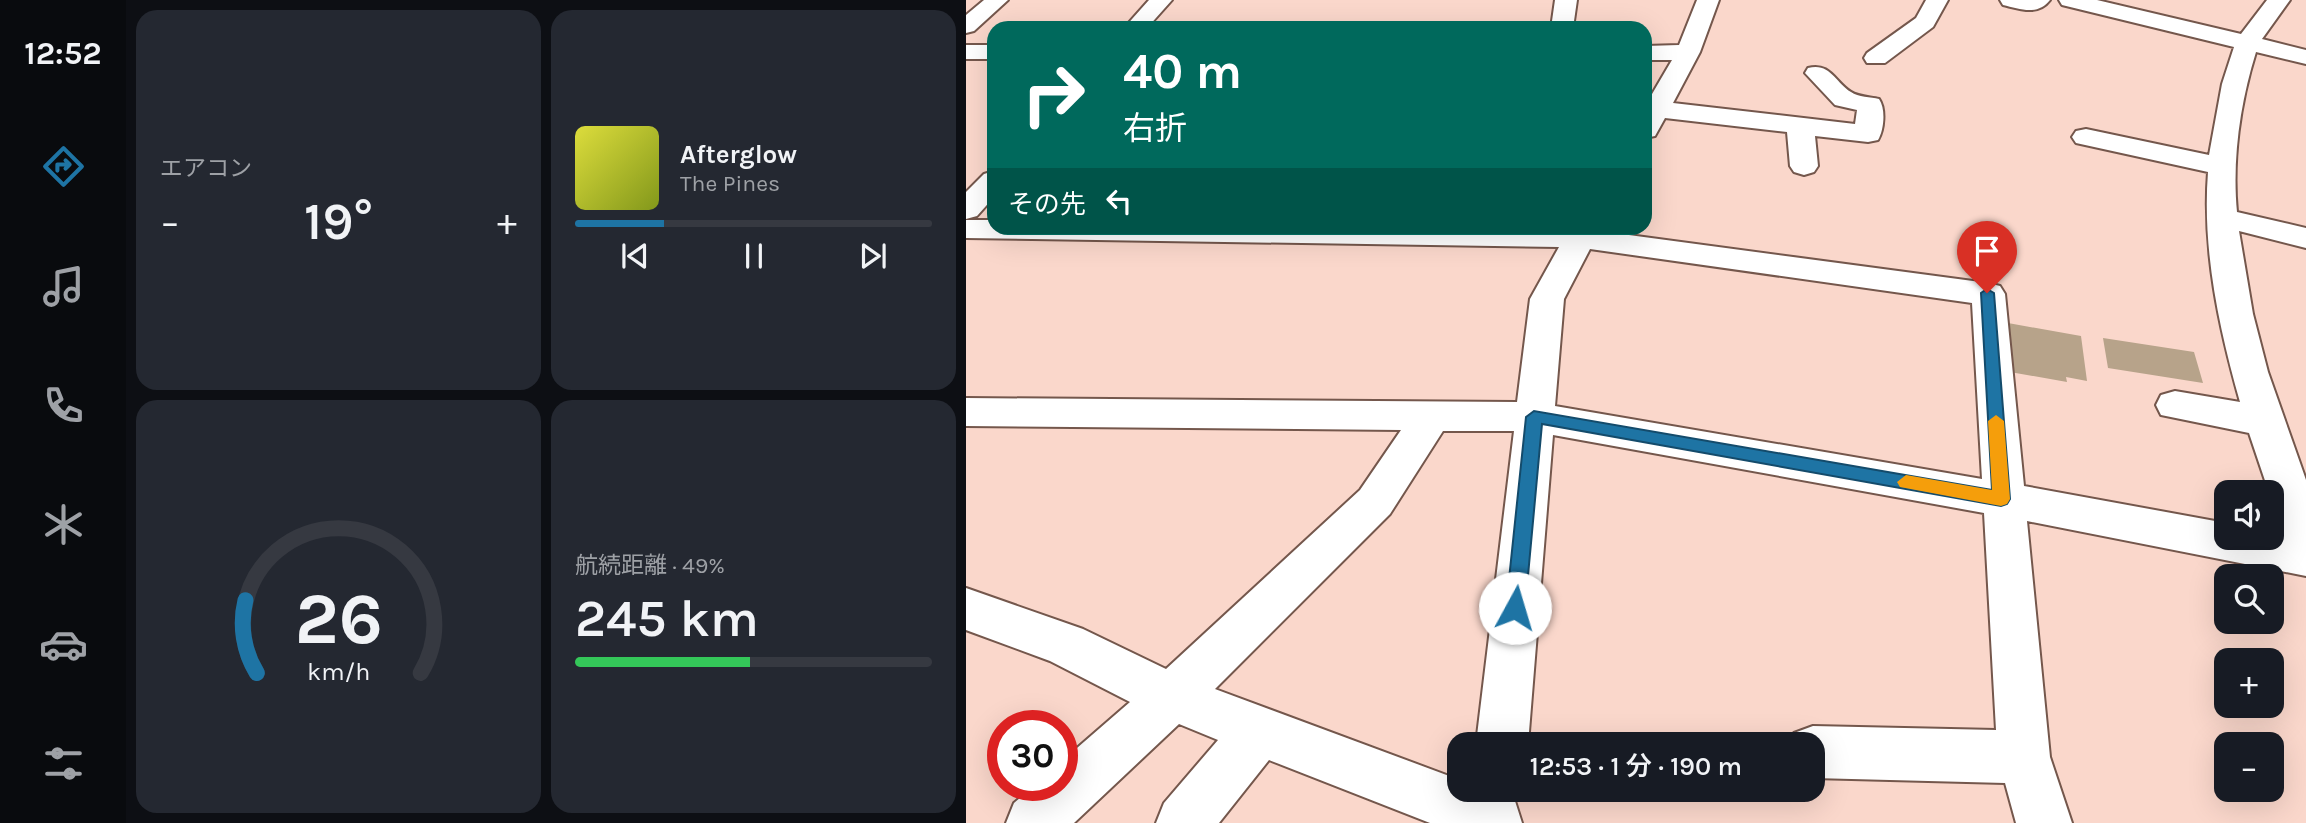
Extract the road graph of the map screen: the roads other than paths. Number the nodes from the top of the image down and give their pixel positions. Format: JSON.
{"nodes":[{"id":1,"x":997,"y":0,"type":"edge"},
{"id":2,"x":1161,"y":0,"type":"edge"},
{"id":3,"x":1566,"y":0,"type":"edge"},
{"id":4,"x":1708,"y":0,"type":"edge"},
{"id":5,"x":1937,"y":0,"type":"edge"},
{"id":6,"x":2011,"y":0,"type":"edge"},
{"id":7,"x":2039,"y":0,"type":"edge"},
{"id":8,"x":2279,"y":0,"type":"edge"},
{"id":9,"x":2084,"y":2,"type":"edge"},
{"id":10,"x":1142,"y":21,"type":"edge"},
{"id":11,"x":1563,"y":21,"type":"edge"},
{"id":12,"x":966,"y":26,"type":"edge"},
{"id":13,"x":2248,"y":43,"type":"junction"},
{"id":14,"x":966,"y":52,"type":"edge"},
{"id":15,"x":987,"y":52,"type":"edge"},
{"id":16,"x":1688,"y":52,"type":"junction"},
{"id":17,"x":1652,"y":53,"type":"edge"},
{"id":18,"x":2306,"y":57,"type":"edge"},
{"id":19,"x":1876,"y":58,"type":"dead end"},
{"id":20,"x":1817,"y":73,"type":"dead end"},
{"id":21,"x":1652,"y":118,"type":"edge"},
{"id":22,"x":1652,"y":120,"type":"edge"},
{"id":23,"x":1800,"y":126,"type":"junction"},
{"id":24,"x":2086,"y":137,"type":"dead end"},
{"id":25,"x":1804,"y":166,"type":"dead end"},
{"id":26,"x":2223,"y":167,"type":"junction"},
{"id":27,"x":987,"y":188,"type":"edge"},
{"id":28,"x":966,"y":210,"type":"edge"},
{"id":29,"x":2222,"y":218,"type":"junction"},
{"id":30,"x":966,"y":229,"type":"edge"},
{"id":31,"x":987,"y":229,"type":"edge"},
{"id":32,"x":1581,"y":235,"type":"edge"},
{"id":33,"x":1596,"y":235,"type":"edge"},
{"id":34,"x":2306,"y":238,"type":"edge"},
{"id":35,"x":2175,"y":405,"type":"dead end"},
{"id":36,"x":966,"y":412,"type":"edge"},
{"id":37,"x":1432,"y":416,"type":"junction"},
{"id":38,"x":1534,"y":417,"type":"junction"},
{"id":39,"x":2265,"y":421,"type":"junction"},
{"id":40,"x":2001,"y":499,"type":"junction"},
{"id":41,"x":2306,"y":537,"type":"edge"},
{"id":42,"x":2306,"y":557,"type":"edge"},
{"id":43,"x":966,"y":609,"type":"edge"},
{"id":44,"x":1172,"y":697,"type":"junction"},
{"id":45,"x":1260,"y":730,"type":"junction"},
{"id":46,"x":1503,"y":732,"type":"edge"},
{"id":47,"x":1825,"y":752,"type":"edge"},
{"id":48,"x":2024,"y":757,"type":"junction"},
{"id":49,"x":1496,"y":811,"type":"edge"},
{"id":50,"x":1034,"y":823,"type":"edge"},
{"id":51,"x":1184,"y":823,"type":"edge"},
{"id":52,"x":2044,"y":823,"type":"edge"}],
"edges":[{"from":1,"to":12,"type":"street"},
{"from":2,"to":10,"type":"street"},
{"from":3,"to":11,"type":"street"},
{"from":4,"to":16,"type":"street"},
{"from":5,"to":19,"type":"street"},
{"from":6,"to":7,"type":"street"},
{"from":8,"to":13,"type":"street"},
{"from":9,"to":13,"type":"street"},
{"from":13,"to":18,"type":"street"},
{"from":13,"to":26,"type":"street"},
{"from":14,"to":15,"type":"street"},
{"from":16,"to":17,"type":"street"},
{"from":16,"to":21,"type":"street"},
{"from":20,"to":23,"type":"street"},
{"from":22,"to":23,"type":"street"},
{"from":23,"to":25,"type":"street"},
{"from":24,"to":26,"type":"street"},
{"from":26,"to":29,"type":"street"},
{"from":27,"to":28,"type":"street"},
{"from":29,"to":34,"type":"street"},
{"from":29,"to":39,"type":"street"},
{"from":30,"to":31,"type":"street"},
{"from":32,"to":38,"type":"street"},
{"from":33,"to":40,"type":"street"},
{"from":35,"to":39,"type":"street"},
{"from":36,"to":37,"type":"street"},
{"from":37,"to":38,"type":"street"},
{"from":37,"to":44,"type":"street"},
{"from":38,"to":40,"type":"street"},
{"from":38,"to":46,"type":"street"},
{"from":39,"to":41,"type":"street"},
{"from":40,"to":42,"type":"street"},
{"from":40,"to":48,"type":"street"},
{"from":43,"to":44,"type":"street"},
{"from":44,"to":45,"type":"street"},
{"from":44,"to":50,"type":"street"},
{"from":45,"to":49,"type":"street"},
{"from":45,"to":51,"type":"street"},
{"from":47,"to":48,"type":"street"},
{"from":48,"to":52,"type":"street"}]}
